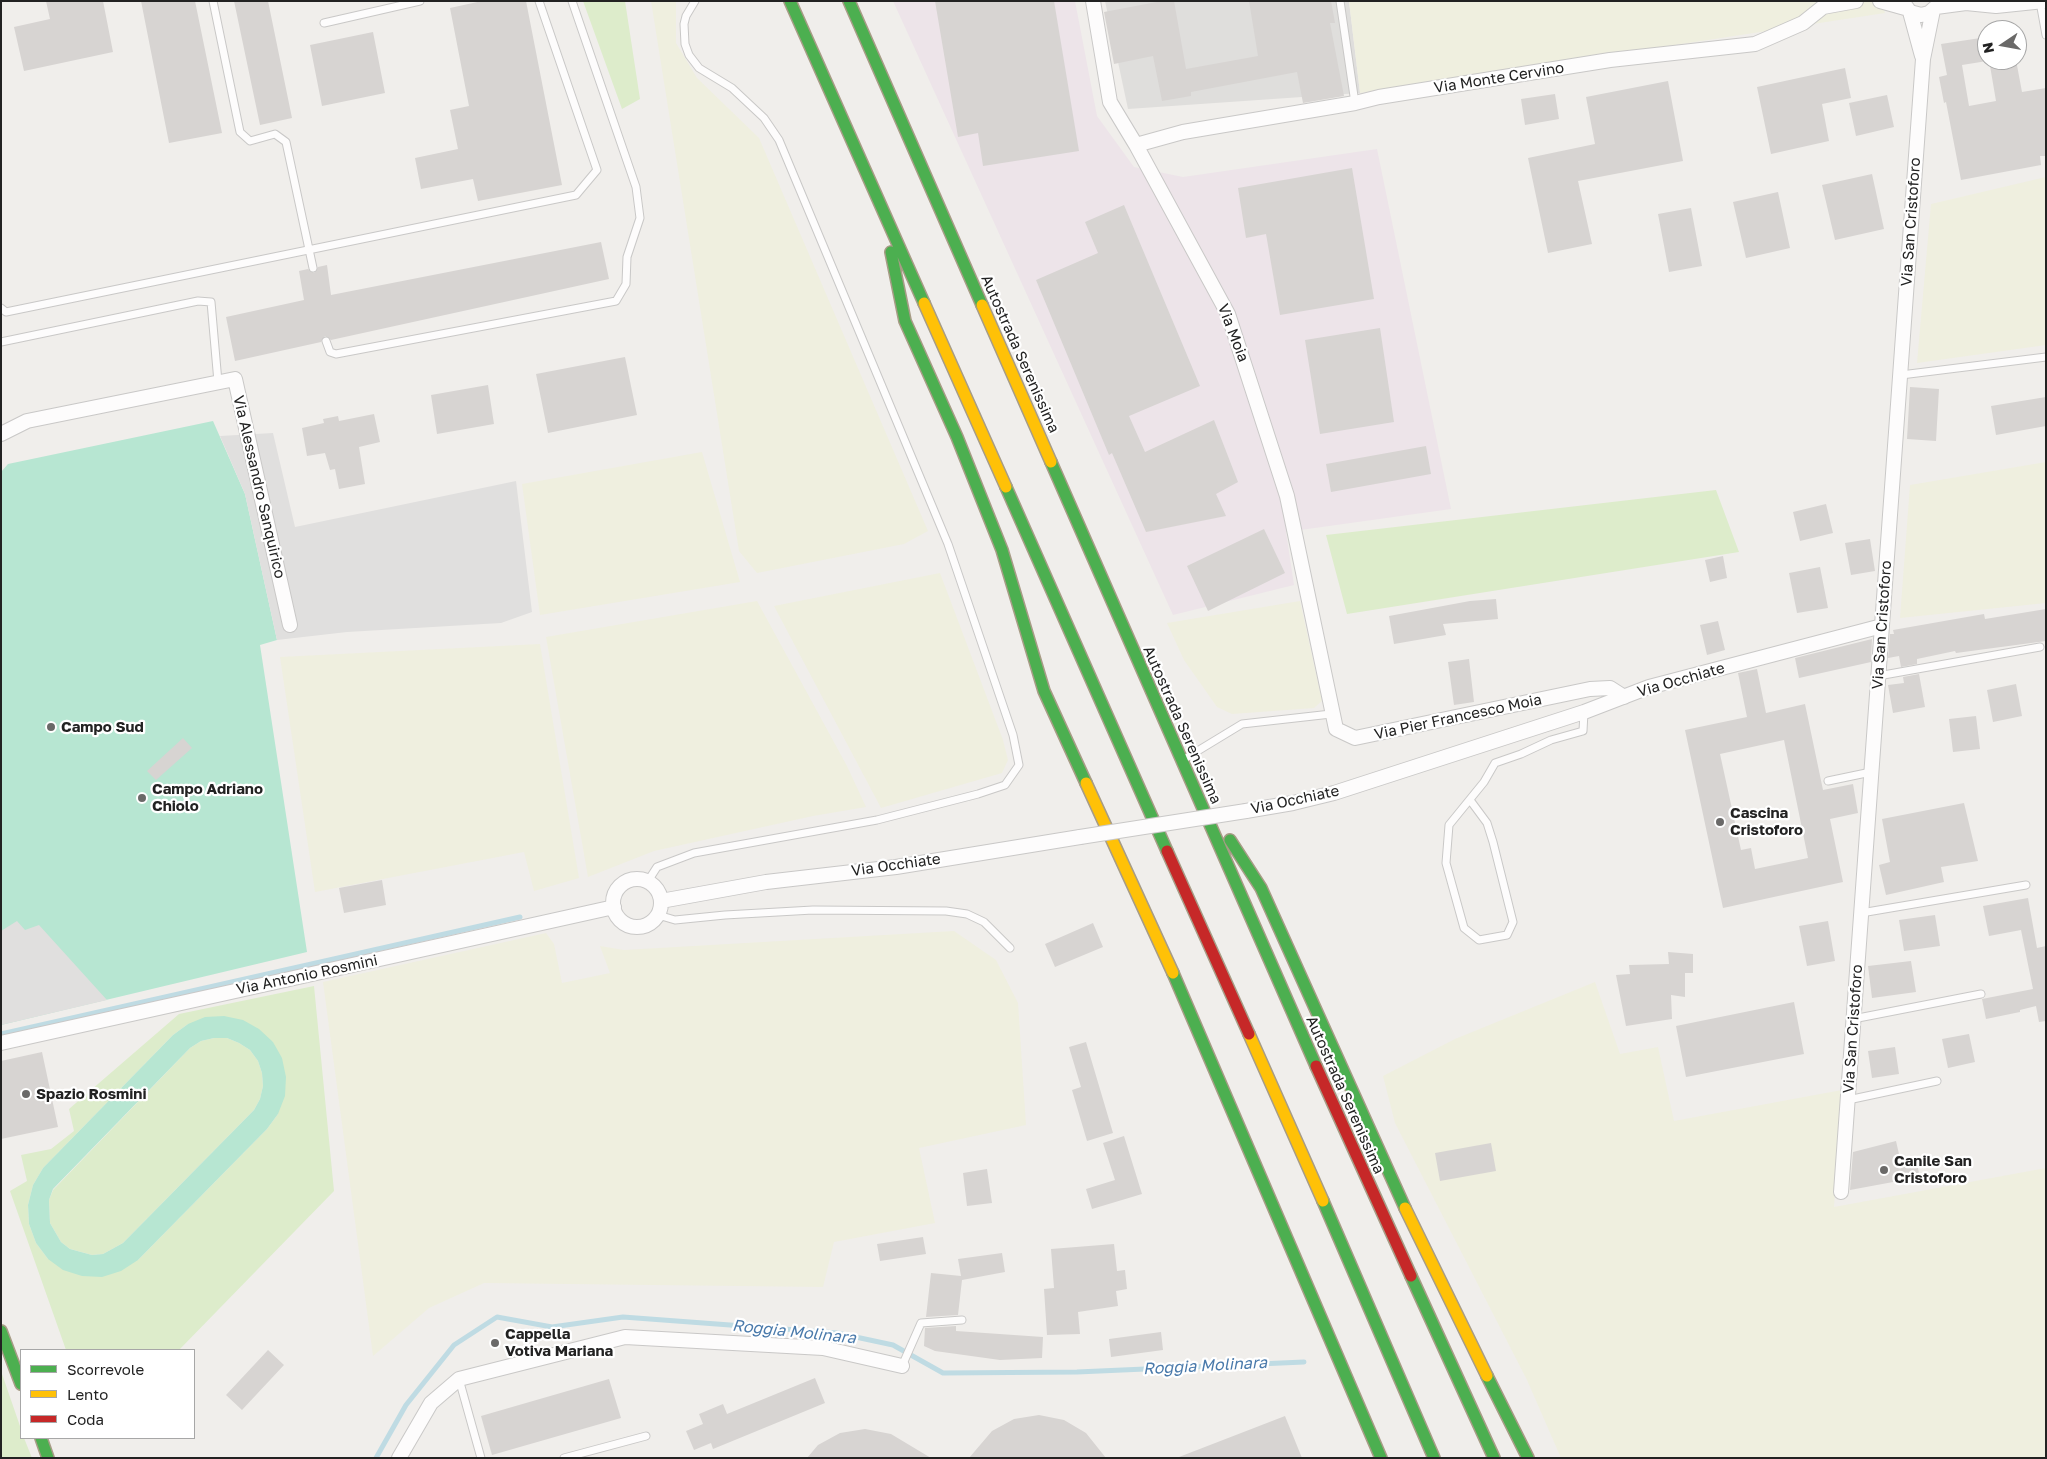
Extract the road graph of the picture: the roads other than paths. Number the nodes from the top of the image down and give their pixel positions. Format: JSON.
{"nodes":[{"id":1,"x":213,"y":1,"type":"edge"},
{"id":2,"x":420,"y":1,"type":"edge"},
{"id":3,"x":538,"y":1,"type":"edge"},
{"id":4,"x":572,"y":1,"type":"edge"},
{"id":5,"x":695,"y":1,"type":"edge"},
{"id":6,"x":790,"y":1,"type":"edge"},
{"id":7,"x":849,"y":1,"type":"edge"},
{"id":8,"x":1093,"y":1,"type":"edge"},
{"id":9,"x":1340,"y":1,"type":"edge"},
{"id":10,"x":1856,"y":1,"type":"edge"},
{"id":11,"x":1880,"y":1,"type":"edge"},
{"id":12,"x":1965,"y":2,"type":"edge"},
{"id":13,"x":2042,"y":2,"type":"edge"},
{"id":14,"x":1936,"y":6,"type":"edge"},
{"id":15,"x":1906,"y":7,"type":"edge"},
{"id":16,"x":324,"y":23,"type":"dead end"},
{"id":17,"x":2046,"y":35,"type":"edge"},
{"id":18,"x":1923,"y":59,"type":"junction"},
{"id":19,"x":1355,"y":103,"type":"junction"},
{"id":20,"x":1136,"y":145,"type":"junction"},
{"id":21,"x":881,"y":203,"type":"junction"},
{"id":22,"x":309,"y":250,"type":"junction"},
{"id":23,"x":313,"y":268,"type":"dead end"},
{"id":24,"x":1,"y":308,"type":"edge"},
{"id":25,"x":326,"y":341,"type":"dead end"},
{"id":26,"x":1,"y":342,"type":"edge"},
{"id":27,"x":2046,"y":357,"type":"edge"},
{"id":28,"x":1901,"y":376,"type":"junction"},
{"id":29,"x":218,"y":382,"type":"junction"},
{"id":30,"x":1,"y":434,"type":"edge"},
{"id":31,"x":290,"y":625,"type":"dead end"},
{"id":32,"x":1882,"y":626,"type":"junction"},
{"id":33,"x":2040,"y":647,"type":"dead end"},
{"id":34,"x":1878,"y":676,"type":"junction"},
{"id":35,"x":1328,"y":685,"type":"joint"},
{"id":36,"x":1624,"y":697,"type":"junction"},
{"id":37,"x":1584,"y":712,"type":"junction"},
{"id":38,"x":1331,"y":714,"type":"junction"},
{"id":39,"x":1182,"y":761,"type":"junction"},
{"id":40,"x":1871,"y":772,"type":"junction"},
{"id":41,"x":1828,"y":781,"type":"dead end"},
{"id":42,"x":1470,"y":800,"type":"junction"},
{"id":43,"x":648,"y":881,"type":"junction"},
{"id":44,"x":2026,"y":885,"type":"dead end"},
{"id":45,"x":661,"y":901,"type":"junction"},
{"id":46,"x":614,"y":907,"type":"junction"},
{"id":47,"x":1861,"y":913,"type":"junction"},
{"id":48,"x":658,"y":915,"type":"junction"},
{"id":49,"x":1010,"y":948,"type":"dead end"},
{"id":50,"x":1981,"y":994,"type":"dead end"},
{"id":51,"x":1853,"y":1019,"type":"junction"},
{"id":52,"x":1,"y":1043,"type":"edge"},
{"id":53,"x":1938,"y":1082,"type":"dead end"},
{"id":54,"x":1848,"y":1100,"type":"junction"},
{"id":55,"x":1841,"y":1192,"type":"dead end"},
{"id":56,"x":962,"y":1320,"type":"dead end"},
{"id":57,"x":1,"y":1331,"type":"edge"},
{"id":58,"x":904,"y":1362,"type":"joint"},
{"id":59,"x":459,"y":1379,"type":"junction"},
{"id":60,"x":20,"y":1381,"type":"edge"},
{"id":61,"x":646,"y":1436,"type":"dead end"},
{"id":62,"x":41,"y":1439,"type":"edge"},
{"id":63,"x":48,"y":1458,"type":"edge"},
{"id":64,"x":399,"y":1458,"type":"edge"},
{"id":65,"x":481,"y":1458,"type":"edge"},
{"id":66,"x":564,"y":1458,"type":"edge"},
{"id":67,"x":1381,"y":1458,"type":"edge"},
{"id":68,"x":1434,"y":1458,"type":"edge"},
{"id":69,"x":1494,"y":1458,"type":"edge"},
{"id":70,"x":1528,"y":1458,"type":"edge"}],
"edges":[{"from":1,"to":22,"type":"lane"},
{"from":2,"to":16,"type":"lane"},
{"from":3,"to":22,"type":"lane"},
{"from":4,"to":25,"type":"lane"},
{"from":5,"to":43,"type":"lane"},
{"from":6,"to":21,"type":"main road"},
{"from":7,"to":39,"type":"main road","name":"Autostrada Serenissima"},
{"from":8,"to":20,"type":"street","name":"Via Moia"},
{"from":9,"to":19,"type":"lane"},
{"from":10,"to":19,"type":"street","name":"Via Monte Cervino"},
{"from":11,"to":15,"type":"street"},
{"from":12,"to":13,"type":"street"},
{"from":12,"to":14,"type":"street"},
{"from":13,"to":17,"type":"lane"},
{"from":14,"to":15,"type":"street"},
{"from":14,"to":18,"type":"street","name":"Via San Cristoforo"},
{"from":15,"to":18,"type":"street","name":"Via San Cristoforo"},
{"from":18,"to":28,"type":"street","name":"Via San Cristoforo"},
{"from":19,"to":20,"type":"street","name":"Via Monte Cervino"},
{"from":20,"to":35,"type":"street","name":"Via Moia"},
{"from":21,"to":67,"type":"main road"},
{"from":21,"to":68,"type":"main road"},
{"from":22,"to":23,"type":"lane"},
{"from":22,"to":24,"type":"lane"},
{"from":26,"to":29,"type":"lane"},
{"from":27,"to":28,"type":"lane"},
{"from":28,"to":32,"type":"street","name":"Via San Cristoforo"},
{"from":29,"to":30,"type":"street","name":"Via Alessandro Sanquirico"},
{"from":29,"to":31,"type":"street","name":"Via Alessandro Sanquirico"},
{"from":32,"to":34,"type":"street","name":"Via San Cristoforo"},
{"from":32,"to":36,"type":"street","name":"Via Occhiate"},
{"from":33,"to":34,"type":"lane"},
{"from":34,"to":40,"type":"street","name":"Via San Cristoforo"},
{"from":35,"to":38,"type":"street","name":"Via Pier Francesco Moia"},
{"from":36,"to":37,"type":"street","name":"Via Occhiate"},
{"from":36,"to":38,"type":"street","name":"Via Pier Francesco Moia"},
{"from":37,"to":42,"type":"lane"},
{"from":37,"to":45,"type":"street","name":"Via Occhiate","bridge":true},
{"from":38,"to":39,"type":"lane"},
{"from":39,"to":69,"type":"main road","name":"Autostrada Serenissima"},
{"from":39,"to":70,"type":"main road"},
{"from":40,"to":41,"type":"lane"},
{"from":40,"to":47,"type":"street","name":"Via San Cristoforo"},
{"from":42,"to":42,"type":"lane"},
{"from":43,"to":45,"type":"street"},
{"from":43,"to":46,"type":"street"},
{"from":44,"to":47,"type":"lane"},
{"from":45,"to":48,"type":"street"},
{"from":46,"to":48,"type":"street"},
{"from":46,"to":52,"type":"street","name":"Via Antonio Rosmini"},
{"from":47,"to":51,"type":"street","name":"Via San Cristoforo"},
{"from":48,"to":49,"type":"lane"},
{"from":50,"to":51,"type":"lane"},
{"from":51,"to":54,"type":"street","name":"Via San Cristoforo"},
{"from":53,"to":54,"type":"lane"},
{"from":54,"to":55,"type":"street","name":"Via San Cristoforo"},
{"from":56,"to":58,"type":"lane"},
{"from":57,"to":60,"type":"main road"},
{"from":58,"to":59,"type":"street"},
{"from":59,"to":64,"type":"street"},
{"from":59,"to":65,"type":"lane"},
{"from":61,"to":66,"type":"lane"},
{"from":62,"to":63,"type":"main road"}]}
